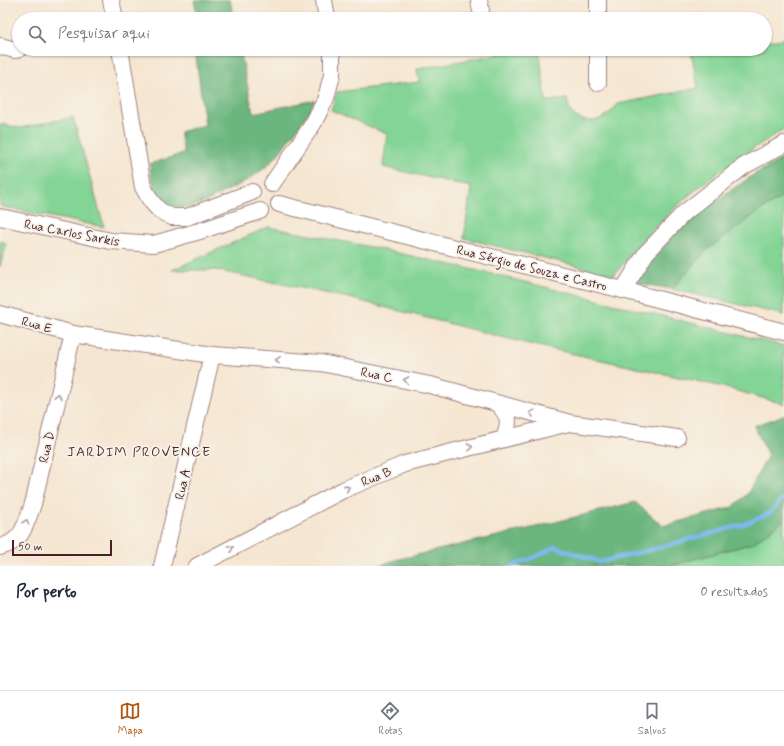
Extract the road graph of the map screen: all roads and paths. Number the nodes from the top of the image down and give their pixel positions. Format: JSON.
{"nodes":[{"id":1,"x":111,"y":0,"type":"edge"},
{"id":2,"x":324,"y":0,"type":"edge"},
{"id":3,"x":598,"y":0,"type":"edge"},
{"id":4,"x":112,"y":12,"type":"edge"},
{"id":5,"x":326,"y":12,"type":"edge"},
{"id":6,"x":598,"y":12,"type":"edge"},
{"id":7,"x":0,"y":46,"type":"edge"},
{"id":8,"x":12,"y":49,"type":"edge"},
{"id":9,"x":121,"y":56,"type":"edge"},
{"id":10,"x":332,"y":56,"type":"edge"},
{"id":11,"x":598,"y":56,"type":"edge"},
{"id":12,"x":598,"y":83,"type":"dead end"},
{"id":13,"x":784,"y":144,"type":"edge"},
{"id":14,"x":272,"y":184,"type":"junction"},
{"id":15,"x":252,"y":192,"type":"junction"},
{"id":16,"x":279,"y":204,"type":"junction"},
{"id":17,"x":260,"y":211,"type":"junction"},
{"id":18,"x":0,"y":217,"type":"edge"},
{"id":19,"x":623,"y":290,"type":"junction"},
{"id":20,"x":0,"y":314,"type":"edge"},
{"id":21,"x":784,"y":332,"type":"edge"},
{"id":22,"x":73,"y":334,"type":"junction"},
{"id":23,"x":212,"y":355,"type":"junction"},
{"id":24,"x":498,"y":404,"type":"junction"},
{"id":25,"x":570,"y":423,"type":"junction"},
{"id":26,"x":677,"y":438,"type":"dead end"},
{"id":27,"x":504,"y":439,"type":"junction"},
{"id":28,"x":0,"y":547,"type":"edge"},
{"id":29,"x":162,"y":566,"type":"edge"},
{"id":30,"x":197,"y":566,"type":"edge"}],
"edges":[{"from":1,"to":4,"type":"street"},
{"from":2,"to":5,"type":"street"},
{"from":3,"to":6,"type":"street"},
{"from":7,"to":8,"type":"street"},
{"from":9,"to":15,"type":"street"},
{"from":10,"to":14,"type":"street"},
{"from":11,"to":12,"type":"street"},
{"from":13,"to":19,"type":"street"},
{"from":14,"to":15,"type":"street"},
{"from":14,"to":16,"type":"street"},
{"from":15,"to":17,"type":"street"},
{"from":16,"to":17,"type":"street"},
{"from":16,"to":19,"type":"street","name":"Rua Sérgio de Souza e Castro"},
{"from":17,"to":18,"type":"street","name":"Rua Carlos Sarkis"},
{"from":19,"to":21,"type":"street","name":"Rua Sérgio de Souza e Castro"},
{"from":20,"to":22,"type":"street","name":"Rua E"},
{"from":22,"to":23,"type":"street","name":"Rua C"},
{"from":28,"to":22,"type":"street","name":"Rua D","one_way":true},
{"from":24,"to":23,"type":"street","name":"Rua C","one_way":true},
{"from":23,"to":29,"type":"street","name":"Rua A"},
{"from":25,"to":24,"type":"street","name":"Rua C","one_way":true},
{"from":24,"to":27,"type":"street"},
{"from":25,"to":26,"type":"street","name":"Rua C"},
{"from":25,"to":27,"type":"street","name":"Rua B"},
{"from":30,"to":27,"type":"street","name":"Rua B","one_way":true}]}
